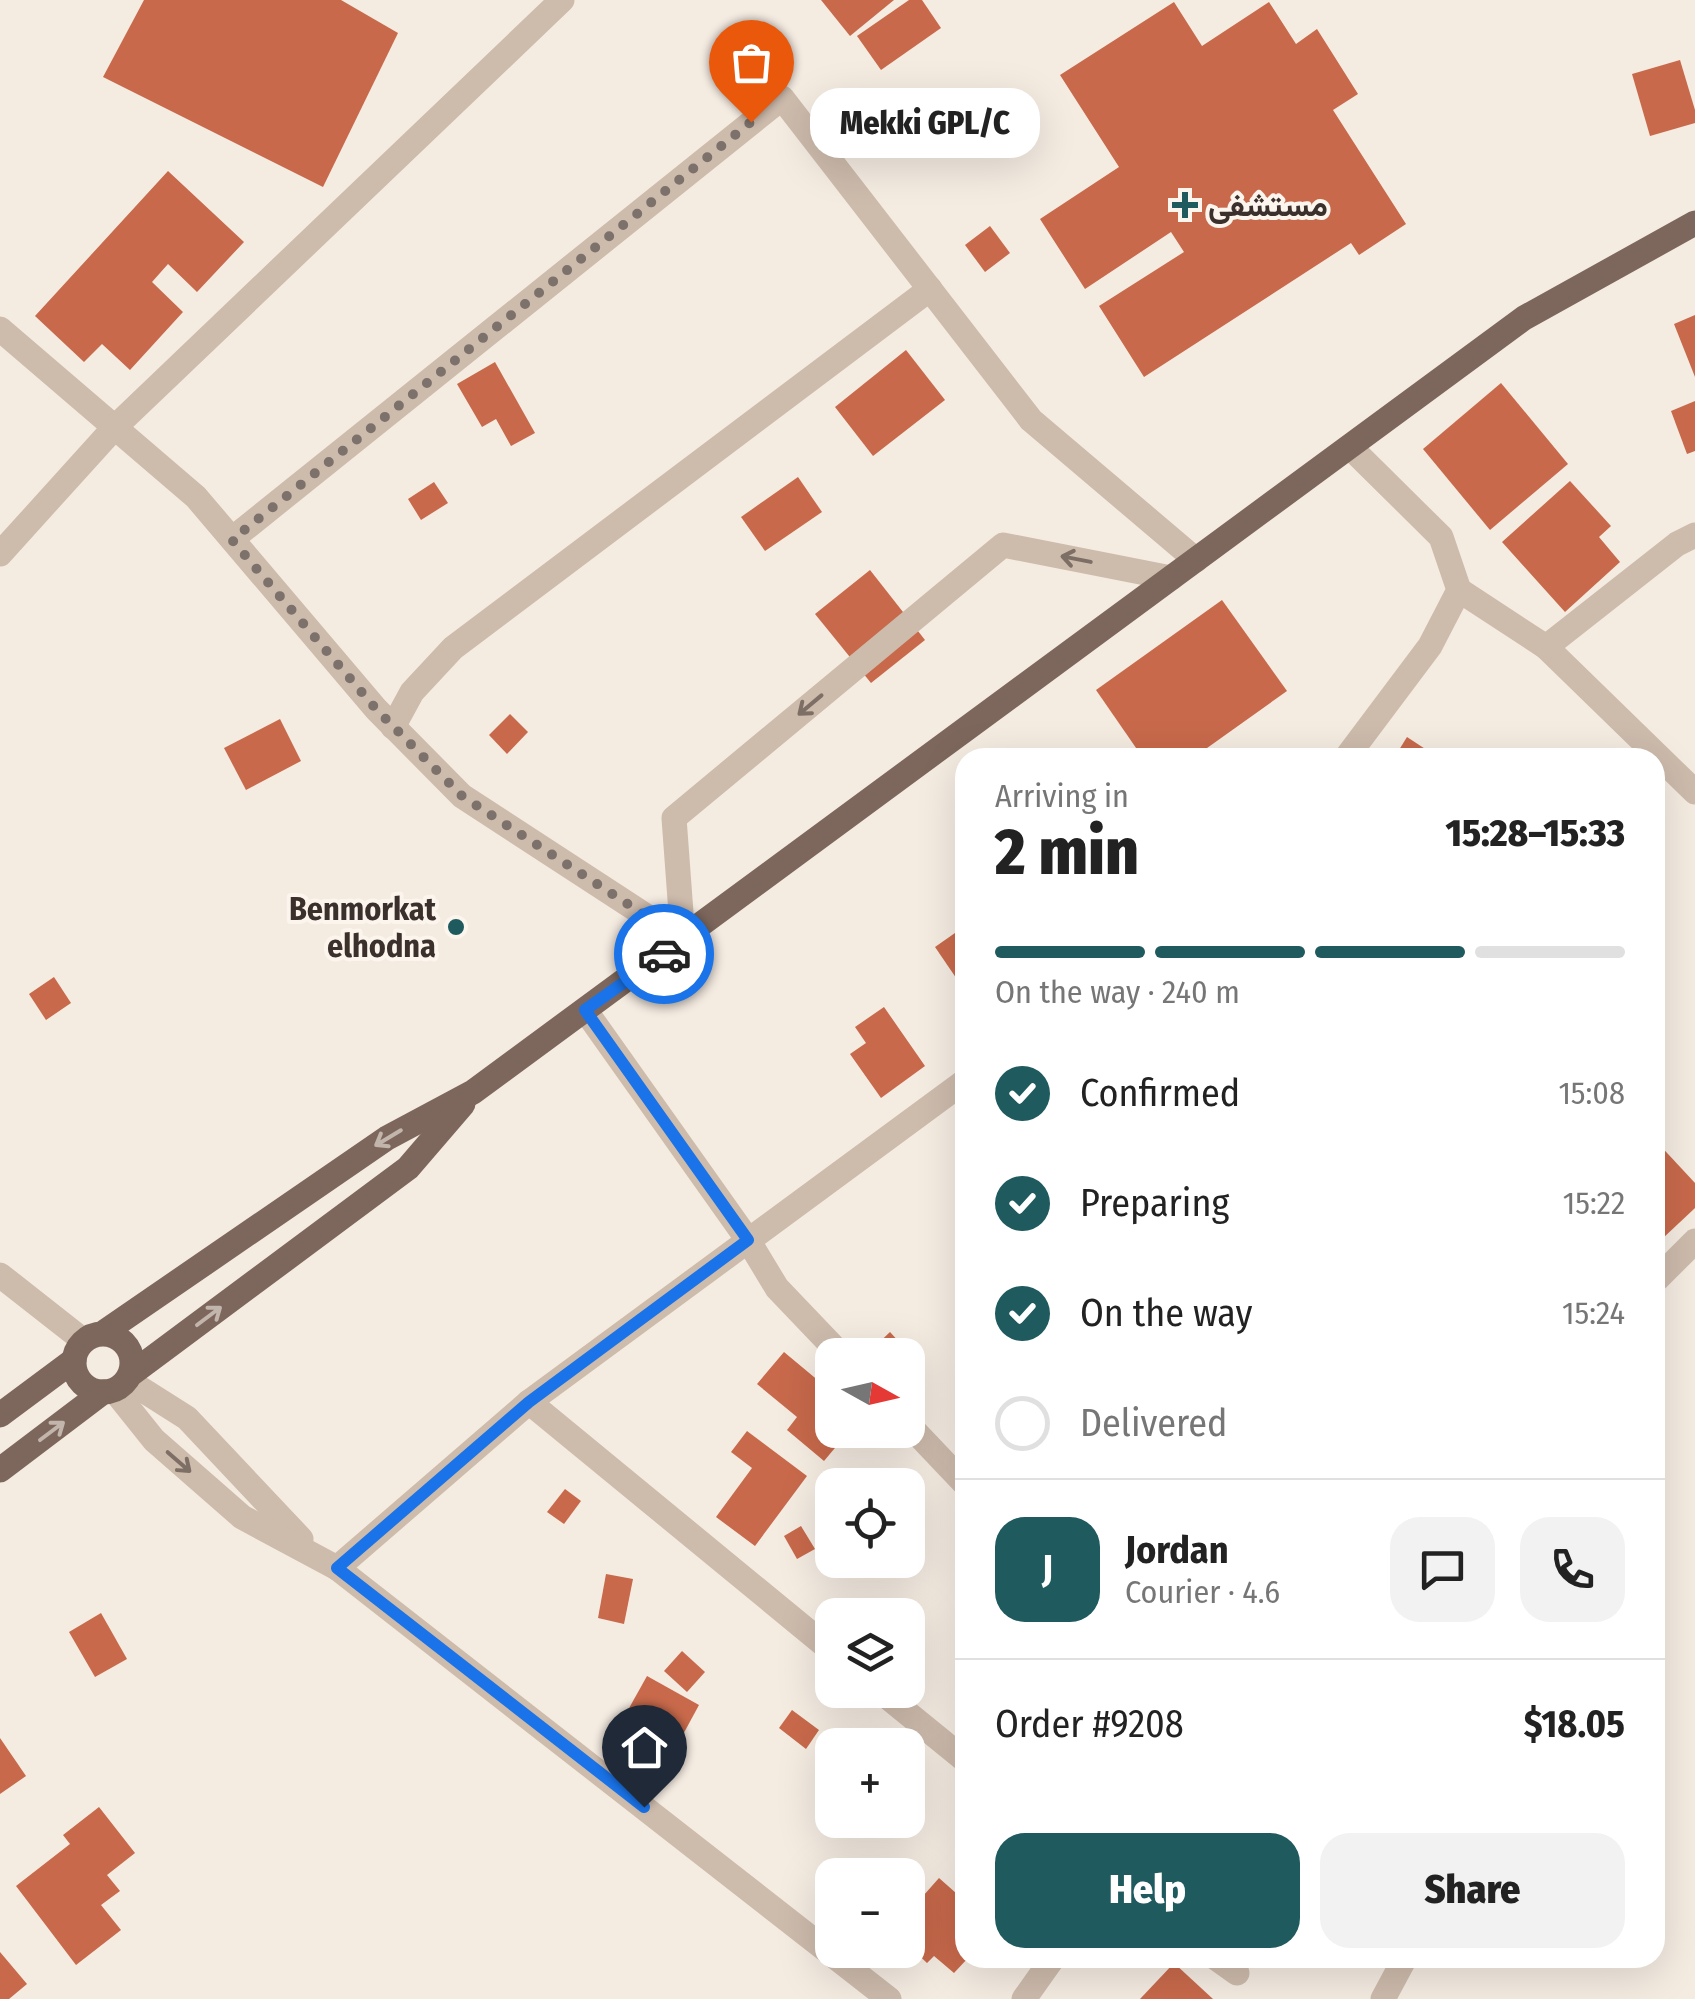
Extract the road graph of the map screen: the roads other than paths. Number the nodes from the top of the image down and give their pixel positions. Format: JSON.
{"nodes":[{"id":1,"x":562,"y":0,"type":"edge"},
{"id":2,"x":1695,"y":223,"type":"edge"},
{"id":3,"x":930,"y":289,"type":"junction"},
{"id":4,"x":0,"y":329,"type":"edge"},
{"id":5,"x":114,"y":428,"type":"junction"},
{"id":6,"x":1350,"y":447,"type":"junction"},
{"id":7,"x":1695,"y":535,"type":"edge"},
{"id":8,"x":232,"y":540,"type":"junction"},
{"id":9,"x":0,"y":554,"type":"edge"},
{"id":10,"x":1196,"y":560,"type":"junction"},
{"id":11,"x":1171,"y":578,"type":"junction"},
{"id":12,"x":1459,"y":590,"type":"junction"},
{"id":13,"x":1546,"y":647,"type":"junction"},
{"id":14,"x":394,"y":727,"type":"junction"},
{"id":15,"x":1354,"y":748,"type":"edge"},
{"id":16,"x":1650,"y":748,"type":"edge"},
{"id":17,"x":1665,"y":763,"type":"edge"},
{"id":18,"x":1695,"y":792,"type":"edge"},
{"id":19,"x":683,"y":940,"type":"junction"},
{"id":20,"x":585,"y":1010,"type":"junction"},
{"id":21,"x":955,"y":1088,"type":"edge"},
{"id":22,"x":473,"y":1092,"type":"junction"},
{"id":23,"x":748,"y":1240,"type":"junction"},
{"id":24,"x":1695,"y":1242,"type":"edge"},
{"id":25,"x":1665,"y":1271,"type":"edge"},
{"id":26,"x":0,"y":1275,"type":"edge"},
{"id":27,"x":826,"y":1338,"type":"edge"},
{"id":28,"x":87,"y":1345,"type":"junction"},
{"id":29,"x":119,"y":1384,"type":"junction"},
{"id":30,"x":529,"y":1402,"type":"junction"},
{"id":31,"x":0,"y":1415,"type":"edge"},
{"id":32,"x":925,"y":1442,"type":"edge"},
{"id":33,"x":0,"y":1470,"type":"edge"},
{"id":34,"x":955,"y":1473,"type":"edge"},
{"id":35,"x":326,"y":1561,"type":"junction"},
{"id":36,"x":815,"y":1637,"type":"edge"},
{"id":37,"x":902,"y":1708,"type":"edge"},
{"id":38,"x":955,"y":1752,"type":"edge"},
{"id":39,"x":1046,"y":1968,"type":"edge"},
{"id":40,"x":1400,"y":1968,"type":"edge"},
{"id":41,"x":889,"y":1999,"type":"edge"},
{"id":42,"x":1024,"y":1999,"type":"edge"},
{"id":43,"x":1383,"y":1999,"type":"edge"}],
"edges":[{"from":1,"to":5,"type":"street"},
{"from":2,"to":6,"type":"main road"},
{"from":3,"to":8,"type":"street"},
{"from":3,"to":10,"type":"street"},
{"from":3,"to":14,"type":"street"},
{"from":4,"to":5,"type":"street"},
{"from":5,"to":8,"type":"street"},
{"from":5,"to":9,"type":"street"},
{"from":6,"to":10,"type":"main road"},
{"from":6,"to":12,"type":"street"},
{"from":7,"to":13,"type":"street"},
{"from":8,"to":14,"type":"street"},
{"from":10,"to":11,"type":"main road"},
{"from":11,"to":19,"type":"main road"},
{"from":11,"to":19,"type":"street","one_way":true},
{"from":12,"to":13,"type":"street"},
{"from":12,"to":15,"type":"street"},
{"from":13,"to":16,"type":"street"},
{"from":14,"to":19,"type":"street"},
{"from":17,"to":18,"type":"street"},
{"from":19,"to":20,"type":"main road"},
{"from":20,"to":22,"type":"main road"},
{"from":20,"to":23,"type":"street"},
{"from":21,"to":23,"type":"street"},
{"from":22,"to":28,"type":"main road","one_way":true},
{"from":29,"to":22,"type":"main road","one_way":true},
{"from":23,"to":27,"type":"street"},
{"from":23,"to":30,"type":"street"},
{"from":24,"to":25,"type":"street"},
{"from":26,"to":28,"type":"street"},
{"from":28,"to":29,"type":"main road"},
{"from":28,"to":29,"type":"main road"},
{"from":28,"to":31,"type":"main road"},
{"from":33,"to":29,"type":"main road","one_way":true},
{"from":29,"to":35,"type":"street"},
{"from":29,"to":35,"type":"street","one_way":true},
{"from":30,"to":35,"type":"street"},
{"from":30,"to":36,"type":"street"},
{"from":32,"to":34,"type":"street"},
{"from":35,"to":41,"type":"street"},
{"from":37,"to":38,"type":"street"},
{"from":39,"to":42,"type":"street"},
{"from":40,"to":43,"type":"street"}]}
